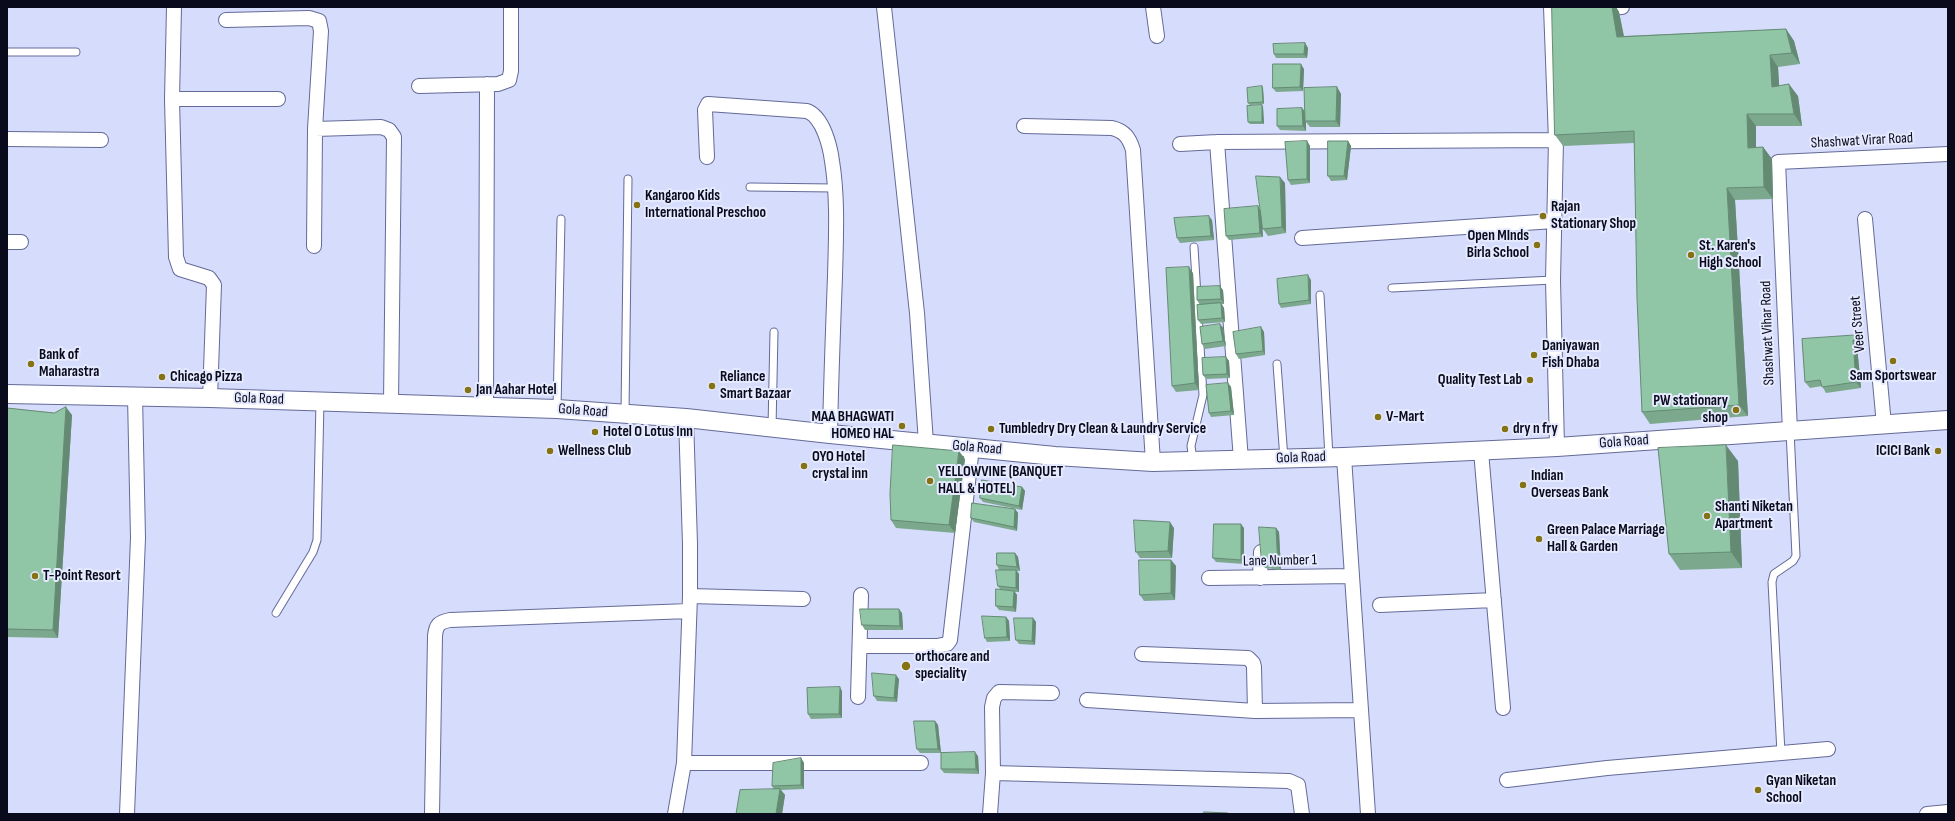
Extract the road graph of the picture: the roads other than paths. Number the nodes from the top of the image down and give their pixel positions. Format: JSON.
{"nodes":[{"id":1,"x":174,"y":7,"type":"edge"},
{"id":2,"x":511,"y":7,"type":"edge"},
{"id":3,"x":884,"y":7,"type":"edge"},
{"id":4,"x":1153,"y":7,"type":"edge"},
{"id":5,"x":1622,"y":7,"type":"edge"},
{"id":6,"x":1552,"y":9,"type":"edge"},
{"id":7,"x":1583,"y":9,"type":"edge"},
{"id":8,"x":1567,"y":10,"type":"edge"},
{"id":9,"x":226,"y":20,"type":"dead end"},
{"id":10,"x":1156,"y":36,"type":"dead end"},
{"id":11,"x":7,"y":52,"type":"edge"},
{"id":12,"x":76,"y":52,"type":"dead end"},
{"id":13,"x":487,"y":84,"type":"junction"},
{"id":14,"x":419,"y":86,"type":"dead end"},
{"id":15,"x":278,"y":99,"type":"dead end"},
{"id":16,"x":172,"y":100,"type":"junction"},
{"id":17,"x":1024,"y":126,"type":"dead end"},
{"id":18,"x":315,"y":129,"type":"junction"},
{"id":19,"x":7,"y":139,"type":"edge"},
{"id":20,"x":101,"y":140,"type":"dead end"},
{"id":21,"x":1556,"y":140,"type":"junction"},
{"id":22,"x":1217,"y":142,"type":"junction"},
{"id":23,"x":1180,"y":144,"type":"dead end"},
{"id":24,"x":1948,"y":154,"type":"edge"},
{"id":25,"x":708,"y":157,"type":"dead end"},
{"id":26,"x":1778,"y":162,"type":"joint"},
{"id":27,"x":628,"y":179,"type":"dead end"},
{"id":28,"x":750,"y":187,"type":"dead end"},
{"id":29,"x":834,"y":188,"type":"junction"},
{"id":30,"x":561,"y":219,"type":"dead end"},
{"id":31,"x":1865,"y":219,"type":"dead end"},
{"id":32,"x":1554,"y":221,"type":"junction"},
{"id":33,"x":1302,"y":238,"type":"dead end"},
{"id":34,"x":314,"y":246,"type":"dead end"},
{"id":35,"x":1194,"y":247,"type":"dead end"},
{"id":36,"x":1554,"y":280,"type":"junction"},
{"id":37,"x":1392,"y":288,"type":"dead end"},
{"id":38,"x":1320,"y":295,"type":"dead end"},
{"id":39,"x":774,"y":332,"type":"dead end"},
{"id":40,"x":1277,"y":364,"type":"dead end"},
{"id":41,"x":7,"y":394,"type":"edge"},
{"id":42,"x":135,"y":396,"type":"junction"},
{"id":43,"x":210,"y":398,"type":"junction"},
{"id":44,"x":320,"y":401,"type":"junction"},
{"id":45,"x":391,"y":403,"type":"junction"},
{"id":46,"x":486,"y":407,"type":"junction"},
{"id":47,"x":557,"y":409,"type":"junction"},
{"id":48,"x":625,"y":414,"type":"junction"},
{"id":49,"x":686,"y":418,"type":"junction"},
{"id":50,"x":1948,"y":420,"type":"edge"},
{"id":51,"x":772,"y":425,"type":"junction"},
{"id":52,"x":1884,"y":426,"type":"junction"},
{"id":53,"x":1790,"y":431,"type":"junction"},
{"id":54,"x":830,"y":434,"type":"junction"},
{"id":55,"x":926,"y":443,"type":"junction"},
{"id":56,"x":972,"y":447,"type":"junction"},
{"id":57,"x":1557,"y":447,"type":"junction"},
{"id":58,"x":1481,"y":450,"type":"junction"},
{"id":59,"x":1336,"y":457,"type":"junction"},
{"id":60,"x":1284,"y":459,"type":"junction"},
{"id":61,"x":1241,"y":460,"type":"junction"},
{"id":62,"x":1192,"y":461,"type":"junction"},
{"id":63,"x":1153,"y":462,"type":"junction"},
{"id":64,"x":1261,"y":552,"type":"edge"},
{"id":65,"x":1352,"y":576,"type":"junction"},
{"id":66,"x":1209,"y":578,"type":"dead end"},
{"id":67,"x":1260,"y":578,"type":"junction"},
{"id":68,"x":861,"y":595,"type":"dead end"},
{"id":69,"x":690,"y":596,"type":"junction"},
{"id":70,"x":803,"y":599,"type":"dead end"},
{"id":71,"x":1494,"y":600,"type":"junction"},
{"id":72,"x":1380,"y":605,"type":"dead end"},
{"id":73,"x":689,"y":611,"type":"junction"},
{"id":74,"x":276,"y":613,"type":"dead end"},
{"id":75,"x":860,"y":646,"type":"junction"},
{"id":76,"x":1142,"y":654,"type":"dead end"},
{"id":77,"x":1052,"y":693,"type":"dead end"},
{"id":78,"x":858,"y":697,"type":"dead end"},
{"id":79,"x":1087,"y":700,"type":"dead end"},
{"id":80,"x":1503,"y":708,"type":"dead end"},
{"id":81,"x":1255,"y":710,"type":"junction"},
{"id":82,"x":1361,"y":710,"type":"junction"},
{"id":83,"x":1828,"y":749,"type":"dead end"},
{"id":84,"x":1781,"y":753,"type":"junction"},
{"id":85,"x":684,"y":763,"type":"junction"},
{"id":86,"x":921,"y":763,"type":"dead end"},
{"id":87,"x":993,"y":773,"type":"junction"},
{"id":88,"x":1507,"y":780,"type":"dead end"},
{"id":89,"x":1948,"y":812,"type":"edge"},
{"id":90,"x":127,"y":814,"type":"edge"},
{"id":91,"x":432,"y":814,"type":"edge"},
{"id":92,"x":675,"y":814,"type":"edge"},
{"id":93,"x":990,"y":814,"type":"edge"},
{"id":94,"x":1302,"y":814,"type":"edge"},
{"id":95,"x":1368,"y":814,"type":"edge"},
{"id":96,"x":1927,"y":814,"type":"edge"}],
"edges":[{"from":1,"to":16,"type":"street"},
{"from":2,"to":13,"type":"street"},
{"from":3,"to":55,"type":"street"},
{"from":4,"to":10,"type":"street"},
{"from":5,"to":7,"type":"street"},
{"from":6,"to":8,"type":"street"},
{"from":6,"to":21,"type":"street"},
{"from":9,"to":18,"type":"street"},
{"from":11,"to":12,"type":"lane"},
{"from":13,"to":14,"type":"street"},
{"from":13,"to":46,"type":"street"},
{"from":15,"to":16,"type":"street"},
{"from":16,"to":43,"type":"street"},
{"from":17,"to":63,"type":"street"},
{"from":18,"to":34,"type":"street"},
{"from":18,"to":45,"type":"street"},
{"from":19,"to":20,"type":"street"},
{"from":21,"to":22,"type":"street"},
{"from":21,"to":32,"type":"street"},
{"from":22,"to":23,"type":"street"},
{"from":22,"to":61,"type":"street"},
{"from":24,"to":26,"type":"street","name":"Shashwat Virar Road"},
{"from":25,"to":29,"type":"street"},
{"from":26,"to":53,"type":"street","name":"Shashwat Vihar Road"},
{"from":27,"to":48,"type":"lane"},
{"from":28,"to":29,"type":"lane"},
{"from":29,"to":54,"type":"street"},
{"from":30,"to":47,"type":"lane"},
{"from":31,"to":52,"type":"street","name":"Veer Street"},
{"from":32,"to":33,"type":"street"},
{"from":32,"to":36,"type":"street"},
{"from":35,"to":62,"type":"lane"},
{"from":36,"to":37,"type":"lane"},
{"from":36,"to":57,"type":"street"},
{"from":38,"to":59,"type":"lane"},
{"from":39,"to":51,"type":"lane"},
{"from":40,"to":60,"type":"lane"},
{"from":41,"to":42,"type":"street","name":"Gola Road"},
{"from":42,"to":43,"type":"street","name":"Gola Road"},
{"from":42,"to":90,"type":"street"},
{"from":43,"to":44,"type":"street","name":"Gola Road"},
{"from":44,"to":45,"type":"street","name":"Gola Road"},
{"from":44,"to":74,"type":"lane"},
{"from":45,"to":46,"type":"street","name":"Gola Road"},
{"from":46,"to":47,"type":"street","name":"Gola Road"},
{"from":47,"to":48,"type":"street","name":"Gola Road"},
{"from":48,"to":49,"type":"street","name":"Gola Road"},
{"from":49,"to":51,"type":"street","name":"Gola Road"},
{"from":49,"to":69,"type":"street"},
{"from":50,"to":52,"type":"street","name":"Gola Road"},
{"from":51,"to":54,"type":"street","name":"Gola Road"},
{"from":52,"to":53,"type":"street","name":"Gola Road"},
{"from":53,"to":57,"type":"street","name":"Gola Road"},
{"from":53,"to":84,"type":"lane"},
{"from":54,"to":55,"type":"street","name":"Gola Road"},
{"from":55,"to":56,"type":"street","name":"Gola Road"},
{"from":56,"to":63,"type":"street","name":"Gola Road"},
{"from":56,"to":75,"type":"street"},
{"from":57,"to":58,"type":"street","name":"Gola Road"},
{"from":58,"to":59,"type":"street","name":"Gola Road"},
{"from":58,"to":71,"type":"street"},
{"from":59,"to":60,"type":"street","name":"Gola Road"},
{"from":59,"to":65,"type":"street"},
{"from":60,"to":61,"type":"street","name":"Gola Road"},
{"from":61,"to":62,"type":"street","name":"Gola Road"},
{"from":62,"to":63,"type":"street","name":"Gola Road"},
{"from":64,"to":67,"type":"street"},
{"from":65,"to":67,"type":"street","name":"Lane Number 1"},
{"from":65,"to":82,"type":"street"},
{"from":66,"to":67,"type":"street","name":"Lane Number 1"},
{"from":68,"to":75,"type":"street"},
{"from":69,"to":70,"type":"street"},
{"from":69,"to":73,"type":"street"},
{"from":71,"to":72,"type":"street"},
{"from":71,"to":80,"type":"street"},
{"from":73,"to":85,"type":"street"},
{"from":73,"to":91,"type":"street"},
{"from":75,"to":78,"type":"street"},
{"from":76,"to":81,"type":"street"},
{"from":77,"to":87,"type":"street"},
{"from":79,"to":81,"type":"street"},
{"from":81,"to":82,"type":"street"},
{"from":82,"to":95,"type":"street"},
{"from":83,"to":84,"type":"street"},
{"from":84,"to":88,"type":"street"},
{"from":85,"to":86,"type":"street"},
{"from":85,"to":92,"type":"street"},
{"from":87,"to":93,"type":"street"},
{"from":87,"to":94,"type":"street"},
{"from":89,"to":96,"type":"street"}]}
